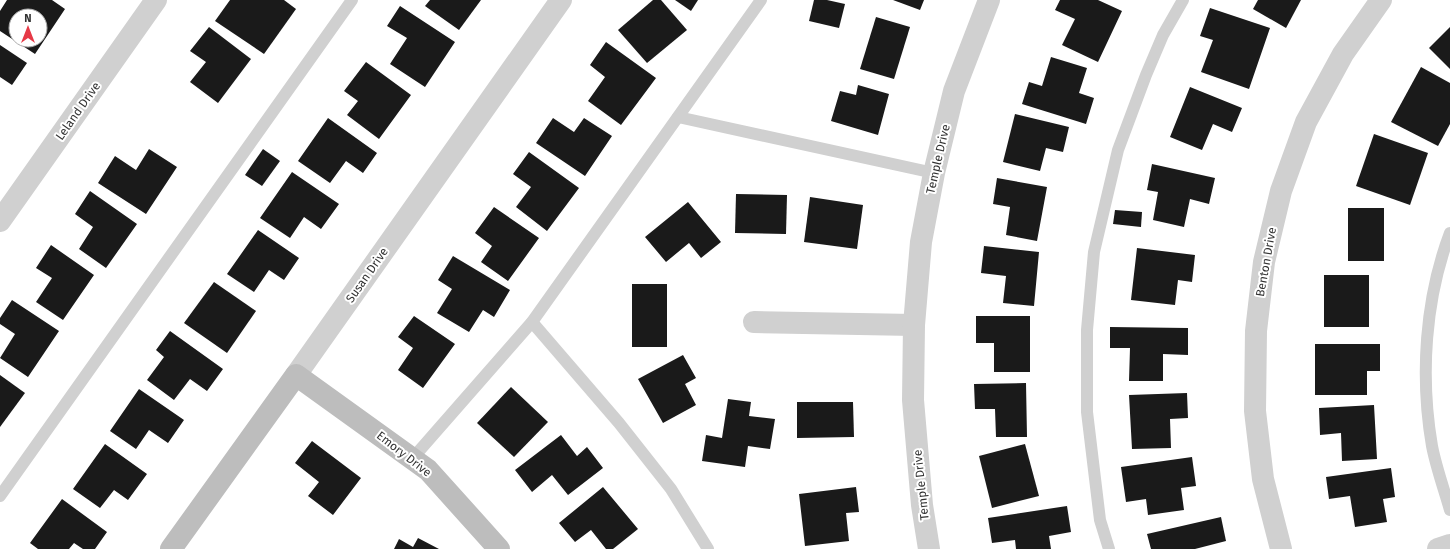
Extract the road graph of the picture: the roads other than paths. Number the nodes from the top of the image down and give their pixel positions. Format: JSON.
{"nodes":[{"id":1,"x":156,"y":0,"type":"edge"},
{"id":2,"x":352,"y":0,"type":"edge"},
{"id":3,"x":561,"y":0,"type":"edge"},
{"id":4,"x":761,"y":0,"type":"edge"},
{"id":5,"x":988,"y":0,"type":"edge"},
{"id":6,"x":1183,"y":0,"type":"edge"},
{"id":7,"x":1381,"y":0,"type":"edge"},
{"id":8,"x":678,"y":117,"type":"junction"},
{"id":9,"x":934,"y":173,"type":"junction"},
{"id":10,"x":0,"y":221,"type":"edge"},
{"id":11,"x":1450,"y":233,"type":"edge"},
{"id":12,"x":532,"y":322,"type":"junction"},
{"id":13,"x":754,"y":322,"type":"dead end"},
{"id":14,"x":914,"y":325,"type":"junction"},
{"id":15,"x":296,"y":375,"type":"junction"},
{"id":16,"x":412,"y":459,"type":"junction"},
{"id":17,"x":0,"y":496,"type":"edge"},
{"id":18,"x":1450,"y":510,"type":"edge"},
{"id":19,"x":1450,"y":545,"type":"edge"},
{"id":20,"x":171,"y":549,"type":"edge"},
{"id":21,"x":499,"y":549,"type":"edge"},
{"id":22,"x":708,"y":549,"type":"edge"},
{"id":23,"x":929,"y":549,"type":"edge"},
{"id":24,"x":1109,"y":549,"type":"edge"},
{"id":25,"x":1281,"y":549,"type":"edge"},
{"id":26,"x":1438,"y":549,"type":"edge"}],
"edges":[{"from":1,"to":10,"type":"street","name":"Leland Drive"},
{"from":2,"to":17,"type":"lane"},
{"from":3,"to":15,"type":"street","name":"Susan Drive"},
{"from":4,"to":8,"type":"lane"},
{"from":5,"to":9,"type":"street","name":"Temple Drive"},
{"from":6,"to":24,"type":"lane"},
{"from":7,"to":25,"type":"street","name":"Benton Drive"},
{"from":8,"to":9,"type":"lane"},
{"from":8,"to":12,"type":"lane"},
{"from":9,"to":14,"type":"street","name":"Temple Drive"},
{"from":11,"to":18,"type":"lane"},
{"from":12,"to":16,"type":"lane"},
{"from":12,"to":22,"type":"lane"},
{"from":13,"to":14,"type":"street"},
{"from":14,"to":23,"type":"street","name":"Temple Drive"},
{"from":15,"to":16,"type":"main road","name":"Emory Drive"},
{"from":15,"to":20,"type":"main road","name":"Susan Drive"},
{"from":16,"to":21,"type":"main road","name":"Emory Drive"},
{"from":19,"to":26,"type":"street"}]}
